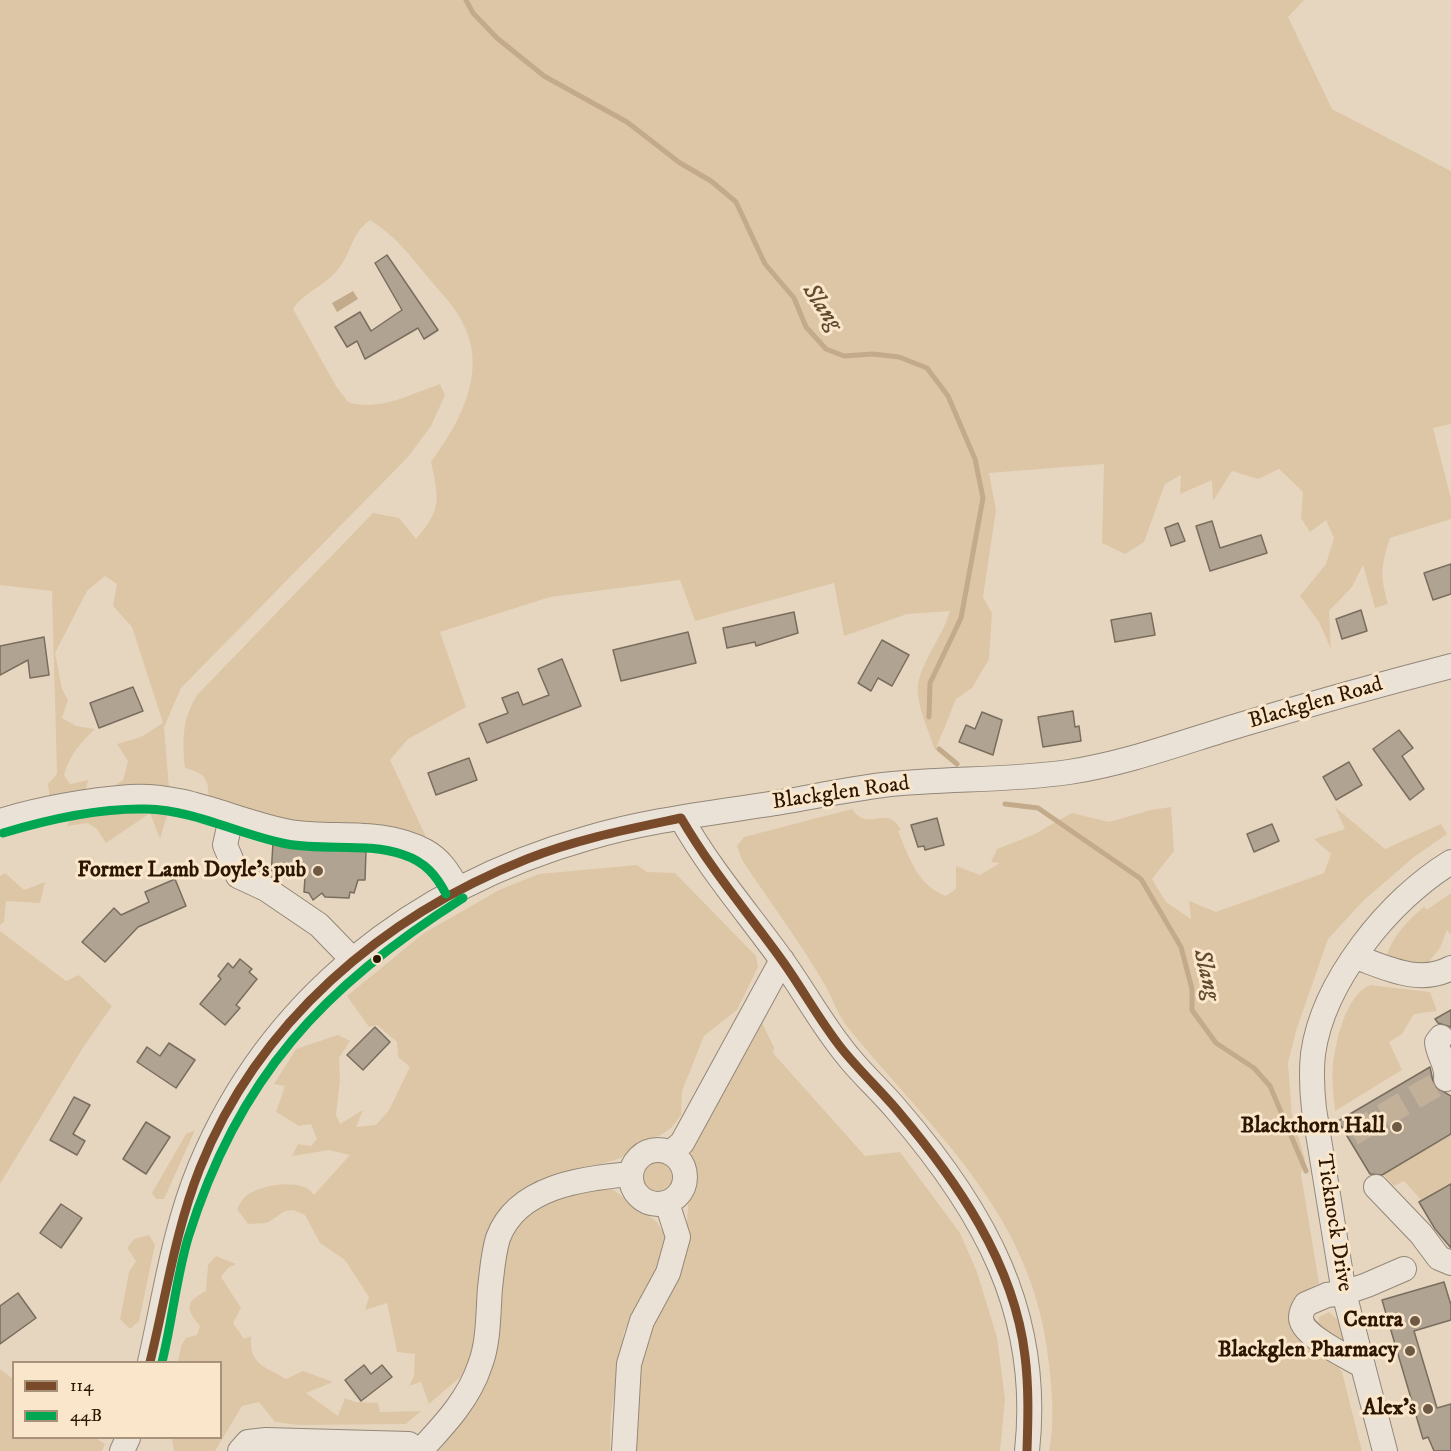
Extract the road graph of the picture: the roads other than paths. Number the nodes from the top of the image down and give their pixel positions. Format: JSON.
{"nodes":[{"id":1,"x":1451,"y":666,"type":"edge"},
{"id":2,"x":231,"y":818,"type":"junction"},
{"id":3,"x":681,"y":818,"type":"junction"},
{"id":4,"x":0,"y":821,"type":"edge"},
{"id":5,"x":1451,"y":862,"type":"edge"},
{"id":6,"x":457,"y":888,"type":"junction"},
{"id":7,"x":1356,"y":957,"type":"junction"},
{"id":8,"x":352,"y":959,"type":"junction"},
{"id":9,"x":782,"y":960,"type":"junction"},
{"id":10,"x":1451,"y":968,"type":"edge"},
{"id":11,"x":1442,"y":1037,"type":"dead end"},
{"id":12,"x":1446,"y":1078,"type":"dead end"},
{"id":13,"x":670,"y":1153,"type":"junction"},
{"id":14,"x":631,"y":1174,"type":"junction"},
{"id":15,"x":1376,"y":1186,"type":"dead end"},
{"id":16,"x":667,"y":1203,"type":"junction"},
{"id":17,"x":1451,"y":1263,"type":"edge"},
{"id":18,"x":1404,"y":1269,"type":"dead end"},
{"id":19,"x":1344,"y":1293,"type":"junction"},
{"id":20,"x":150,"y":1361,"type":"edge"},
{"id":21,"x":1363,"y":1366,"type":"junction"},
{"id":22,"x":240,"y":1451,"type":"edge"},
{"id":23,"x":419,"y":1451,"type":"edge"},
{"id":24,"x":624,"y":1451,"type":"edge"},
{"id":25,"x":1027,"y":1451,"type":"edge"},
{"id":26,"x":1385,"y":1451,"type":"edge"}],
"edges":[{"from":1,"to":3,"type":"street","name":"Blackglen Road"},
{"from":2,"to":4,"type":"street"},
{"from":2,"to":6,"type":"street"},
{"from":2,"to":8,"type":"street"},
{"from":3,"to":6,"type":"street","name":"Blackglen Road"},
{"from":3,"to":9,"type":"street"},
{"from":5,"to":7,"type":"street","name":"Ticknock Drive"},
{"from":6,"to":8,"type":"street","name":"Blackglen Road"},
{"from":7,"to":10,"type":"street"},
{"from":7,"to":19,"type":"street","name":"Ticknock Drive"},
{"from":8,"to":20,"type":"street","name":"Blackglen Road"},
{"from":9,"to":13,"type":"street"},
{"from":9,"to":25,"type":"street"},
{"from":11,"to":12,"type":"street"},
{"from":13,"to":14,"type":"street"},
{"from":13,"to":16,"type":"street"},
{"from":14,"to":16,"type":"street"},
{"from":14,"to":23,"type":"street"},
{"from":15,"to":17,"type":"street"},
{"from":16,"to":24,"type":"street"},
{"from":18,"to":19,"type":"street"},
{"from":19,"to":21,"type":"street","name":"Ticknock Drive"},
{"from":19,"to":21,"type":"street"},
{"from":21,"to":26,"type":"street","name":"Ticknock Drive"},
{"from":22,"to":23,"type":"street"}]}
